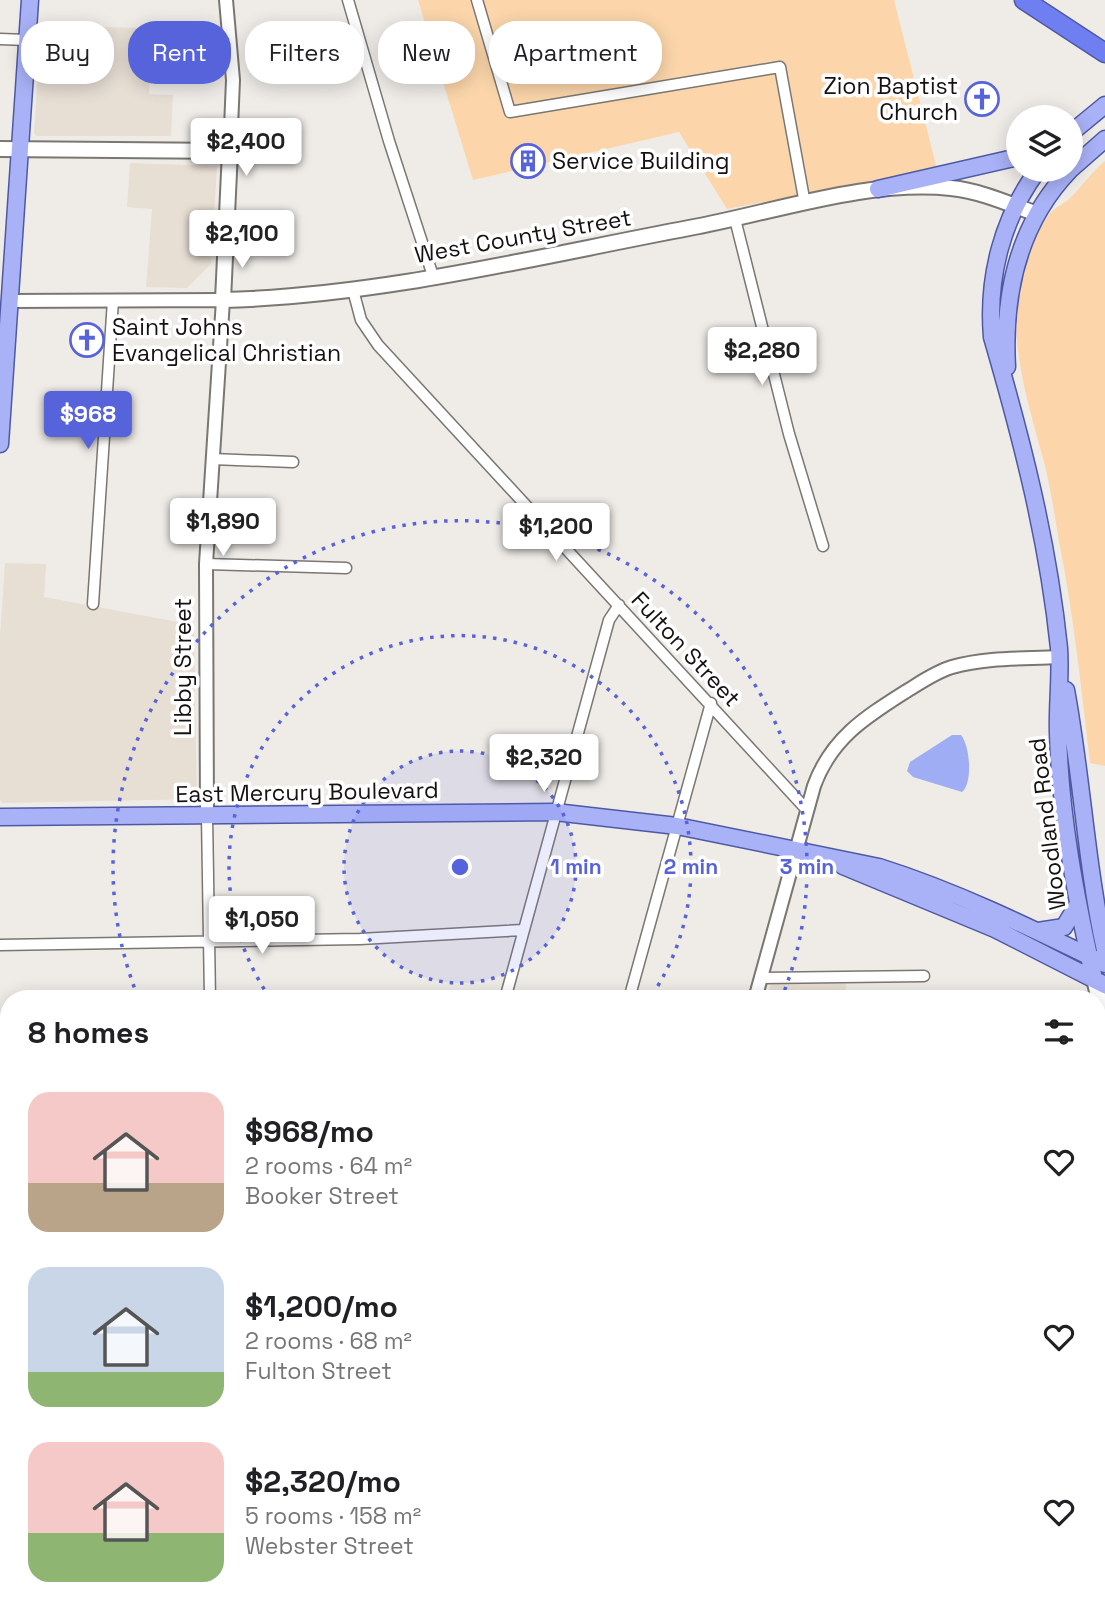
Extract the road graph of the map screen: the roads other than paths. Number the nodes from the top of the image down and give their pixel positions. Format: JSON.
{"nodes":[{"id":1,"x":30,"y":0,"type":"edge"},
{"id":2,"x":226,"y":0,"type":"edge"},
{"id":3,"x":348,"y":0,"type":"edge"},
{"id":4,"x":477,"y":0,"type":"edge"},
{"id":5,"x":1024,"y":0,"type":"edge"},
{"id":6,"x":28,"y":21,"type":"edge"},
{"id":7,"x":0,"y":40,"type":"edge"},
{"id":8,"x":21,"y":40,"type":"edge"},
{"id":9,"x":1105,"y":53,"type":"edge"},
{"id":10,"x":23,"y":84,"type":"edge"},
{"id":11,"x":1105,"y":105,"type":"edge"},
{"id":12,"x":1083,"y":122,"type":"edge"},
{"id":13,"x":1105,"y":139,"type":"edge"},
{"id":14,"x":0,"y":149,"type":"edge"},
{"id":15,"x":18,"y":150,"type":"junction"},
{"id":16,"x":230,"y":151,"type":"junction"},
{"id":17,"x":1083,"y":158,"type":"edge"},
{"id":18,"x":1006,"y":160,"type":"edge"},
{"id":19,"x":1030,"y":182,"type":"edge"},
{"id":20,"x":1060,"y":182,"type":"edge"},
{"id":21,"x":878,"y":189,"type":"junction"},
{"id":22,"x":805,"y":204,"type":"junction"},
{"id":23,"x":1015,"y":206,"type":"junction"},
{"id":24,"x":1037,"y":214,"type":"junction"},
{"id":25,"x":735,"y":219,"type":"junction"},
{"id":26,"x":433,"y":275,"type":"junction"},
{"id":27,"x":354,"y":290,"type":"junction"},
{"id":28,"x":113,"y":300,"type":"junction"},
{"id":29,"x":223,"y":300,"type":"junction"},
{"id":30,"x":4,"y":301,"type":"edge"},
{"id":31,"x":1009,"y":394,"type":"junction"},
{"id":32,"x":0,"y":444,"type":"edge"},
{"id":33,"x":212,"y":459,"type":"junction"},
{"id":34,"x":293,"y":462,"type":"dead end"},
{"id":35,"x":823,"y":546,"type":"dead end"},
{"id":36,"x":206,"y":564,"type":"junction"},
{"id":37,"x":346,"y":568,"type":"dead end"},
{"id":38,"x":93,"y":604,"type":"dead end"},
{"id":39,"x":619,"y":605,"type":"junction"},
{"id":40,"x":1059,"y":657,"type":"junction"},
{"id":41,"x":710,"y":703,"type":"junction"},
{"id":42,"x":807,"y":810,"type":"junction"},
{"id":43,"x":555,"y":812,"type":"junction"},
{"id":44,"x":207,"y":816,"type":"junction"},
{"id":45,"x":0,"y":817,"type":"edge"},
{"id":46,"x":677,"y":825,"type":"junction"},
{"id":47,"x":796,"y":850,"type":"junction"},
{"id":48,"x":820,"y":856,"type":"junction"},
{"id":49,"x":1078,"y":904,"type":"junction"},
{"id":50,"x":523,"y":930,"type":"junction"},
{"id":51,"x":1038,"y":931,"type":"junction"},
{"id":52,"x":209,"y":942,"type":"junction"},
{"id":53,"x":0,"y":945,"type":"edge"},
{"id":54,"x":1105,"y":950,"type":"edge"},
{"id":55,"x":1089,"y":957,"type":"junction"},
{"id":56,"x":1105,"y":964,"type":"edge"},
{"id":57,"x":925,"y":976,"type":"dead end"},
{"id":58,"x":761,"y":978,"type":"junction"},
{"id":59,"x":1100,"y":982,"type":"edge"},
{"id":60,"x":210,"y":990,"type":"edge"},
{"id":61,"x":507,"y":990,"type":"edge"},
{"id":62,"x":631,"y":990,"type":"edge"},
{"id":63,"x":758,"y":990,"type":"edge"}],
"edges":[{"from":1,"to":6,"type":"main road"},
{"from":2,"to":16,"type":"street","name":"Libby Street"},
{"from":3,"to":26,"type":"street"},
{"from":4,"to":22,"type":"street"},
{"from":5,"to":9,"type":"highway"},
{"from":7,"to":8,"type":"street"},
{"from":10,"to":15,"type":"main road"},
{"from":11,"to":12,"type":"main road"},
{"from":13,"to":17,"type":"main road","name":"Woodland Road"},
{"from":14,"to":15,"type":"main road"},
{"from":15,"to":16,"type":"main road"},
{"from":15,"to":30,"type":"main road"},
{"from":16,"to":29,"type":"main road","name":"Libby Street"},
{"from":18,"to":21,"type":"main road"},
{"from":19,"to":23,"type":"main road","name":"Woodland Road"},
{"from":20,"to":24,"type":"main road","name":"Woodland Road"},
{"from":21,"to":22,"type":"main road","name":"West County Street"},
{"from":21,"to":23,"type":"main road","name":"West County Street"},
{"from":22,"to":25,"type":"main road","name":"West County Street"},
{"from":23,"to":24,"type":"main road","name":"West County Street"},
{"from":23,"to":31,"type":"main road","name":"Woodland Road"},
{"from":24,"to":31,"type":"main road","name":"Woodland Road"},
{"from":25,"to":26,"type":"main road","name":"West County Street"},
{"from":25,"to":35,"type":"street"},
{"from":26,"to":27,"type":"main road","name":"West County Street"},
{"from":27,"to":29,"type":"main road","name":"West County Street"},
{"from":27,"to":39,"type":"street","name":"Fulton Street"},
{"from":28,"to":29,"type":"street","name":"West County Street"},
{"from":28,"to":30,"type":"street","name":"West County Street"},
{"from":28,"to":38,"type":"street"},
{"from":29,"to":33,"type":"street","name":"Libby Street"},
{"from":30,"to":32,"type":"main road"},
{"from":31,"to":40,"type":"main road","name":"Woodland Road"},
{"from":33,"to":34,"type":"street"},
{"from":33,"to":36,"type":"street","name":"Libby Street"},
{"from":36,"to":37,"type":"street"},
{"from":36,"to":44,"type":"street","name":"Libby Street"},
{"from":39,"to":41,"type":"street","name":"Fulton Street"},
{"from":39,"to":43,"type":"street"},
{"from":40,"to":42,"type":"street"},
{"from":40,"to":49,"type":"main road","name":"Woodland Road"},
{"from":40,"to":54,"type":"main road","name":"Woodland Road"},
{"from":41,"to":42,"type":"street","name":"Fulton Street"},
{"from":41,"to":46,"type":"street"},
{"from":42,"to":47,"type":"street"},
{"from":43,"to":44,"type":"main road","name":"East Mercury Boulevard"},
{"from":43,"to":46,"type":"main road","name":"East Mercury Boulevard"},
{"from":43,"to":50,"type":"street"},
{"from":44,"to":45,"type":"main road","name":"East Mercury Boulevard"},
{"from":44,"to":52,"type":"street","name":"Libby Street"},
{"from":46,"to":47,"type":"main road","name":"East Mercury Boulevard"},
{"from":46,"to":62,"type":"street"},
{"from":47,"to":48,"type":"main road","name":"East Mercury Boulevard"},
{"from":47,"to":58,"type":"street"},
{"from":48,"to":51,"type":"main road","name":"East Mercury Boulevard"},
{"from":48,"to":59,"type":"main road","name":"East Mercury Boulevard"},
{"from":49,"to":51,"type":"main road"},
{"from":49,"to":55,"type":"main road","name":"Woodland Road"},
{"from":50,"to":52,"type":"street"},
{"from":50,"to":61,"type":"street"},
{"from":51,"to":55,"type":"main road","name":"East Mercury Boulevard"},
{"from":52,"to":53,"type":"street"},
{"from":52,"to":60,"type":"street","name":"Libby Street"},
{"from":55,"to":56,"type":"main road","name":"East Mercury Boulevard"},
{"from":55,"to":59,"type":"main road","name":"Woodland Road"},
{"from":57,"to":58,"type":"street"},
{"from":58,"to":63,"type":"street"}]}
